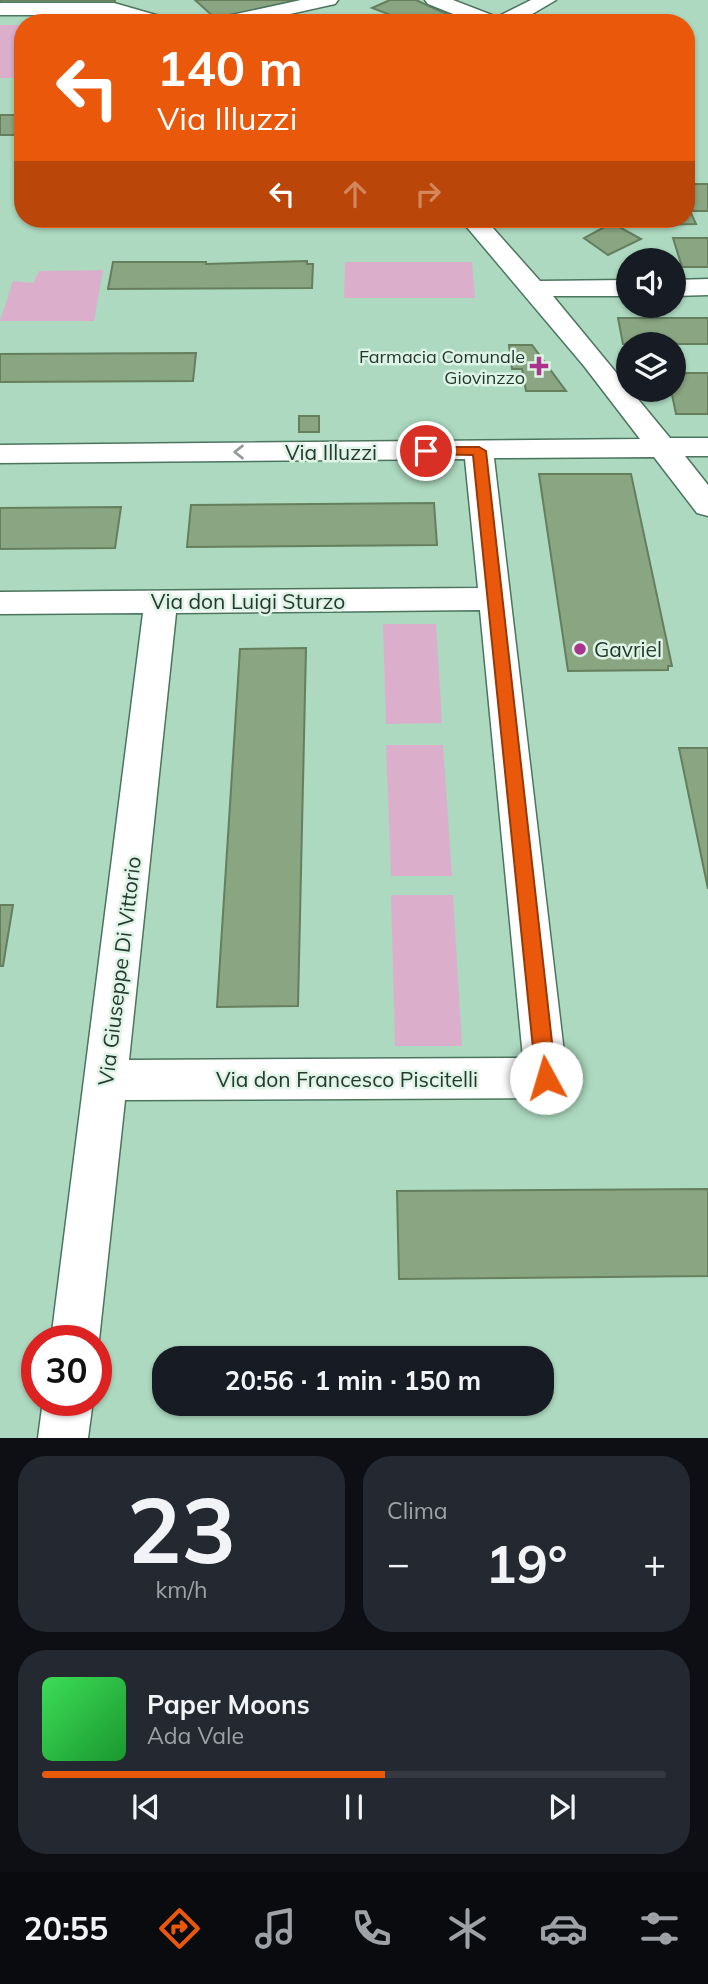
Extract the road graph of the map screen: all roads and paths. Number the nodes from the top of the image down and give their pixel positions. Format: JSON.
{"nodes":[{"id":1,"x":328,"y":0,"type":"edge"},
{"id":2,"x":435,"y":0,"type":"edge"},
{"id":3,"x":546,"y":0,"type":"edge"},
{"id":4,"x":120,"y":4,"type":"edge"},
{"id":5,"x":0,"y":9,"type":"edge"},
{"id":6,"x":143,"y":14,"type":"edge"},
{"id":7,"x":262,"y":14,"type":"edge"},
{"id":8,"x":472,"y":14,"type":"edge"},
{"id":9,"x":519,"y":14,"type":"edge"},
{"id":10,"x":480,"y":228,"type":"edge"},
{"id":11,"x":616,"y":288,"type":"edge"},
{"id":12,"x":686,"y":288,"type":"edge"},
{"id":13,"x":708,"y":288,"type":"edge"},
{"id":14,"x":535,"y":289,"type":"junction"},
{"id":15,"x":662,"y":447,"type":"junction"},
{"id":16,"x":708,"y":447,"type":"edge"},
{"id":17,"x":479,"y":451,"type":"junction"},
{"id":18,"x":0,"y":454,"type":"edge"},
{"id":19,"x":708,"y":506,"type":"edge"},
{"id":20,"x":496,"y":599,"type":"junction"},
{"id":21,"x":162,"y":601,"type":"junction"},
{"id":22,"x":0,"y":603,"type":"edge"},
{"id":23,"x":106,"y":1080,"type":"junction"},
{"id":24,"x":77,"y":1325,"type":"edge"},
{"id":25,"x":66,"y":1416,"type":"edge"},
{"id":26,"x":63,"y":1438,"type":"edge"}],
"edges":[{"from":1,"to":7,"type":"street"},
{"from":2,"to":8,"type":"street"},
{"from":3,"to":9,"type":"street"},
{"from":4,"to":5,"type":"street"},
{"from":4,"to":6,"type":"street"},
{"from":10,"to":14,"type":"street"},
{"from":11,"to":14,"type":"street"},
{"from":12,"to":13,"type":"street"},
{"from":14,"to":15,"type":"street"},
{"from":15,"to":16,"type":"street","name":"Via Illuzzi"},
{"from":15,"to":17,"type":"street","name":"Via Illuzzi"},
{"from":15,"to":19,"type":"street"},
{"from":17,"to":18,"type":"street","name":"Via Illuzzi","one_way":true},
{"from":17,"to":20,"type":"street","name":"Via don Francesco Piscitelli"},
{"from":20,"to":21,"type":"street","name":"Via don Luigi Sturzo"},
{"from":20,"to":23,"type":"street","name":"Via don Francesco Piscitelli"},
{"from":21,"to":22,"type":"street","name":"Via don Luigi Sturzo"},
{"from":21,"to":23,"type":"street","name":"Via Giuseppe Di Vittorio"},
{"from":23,"to":24,"type":"street","name":"Via Giuseppe Di Vittorio"},
{"from":25,"to":26,"type":"street"}]}
